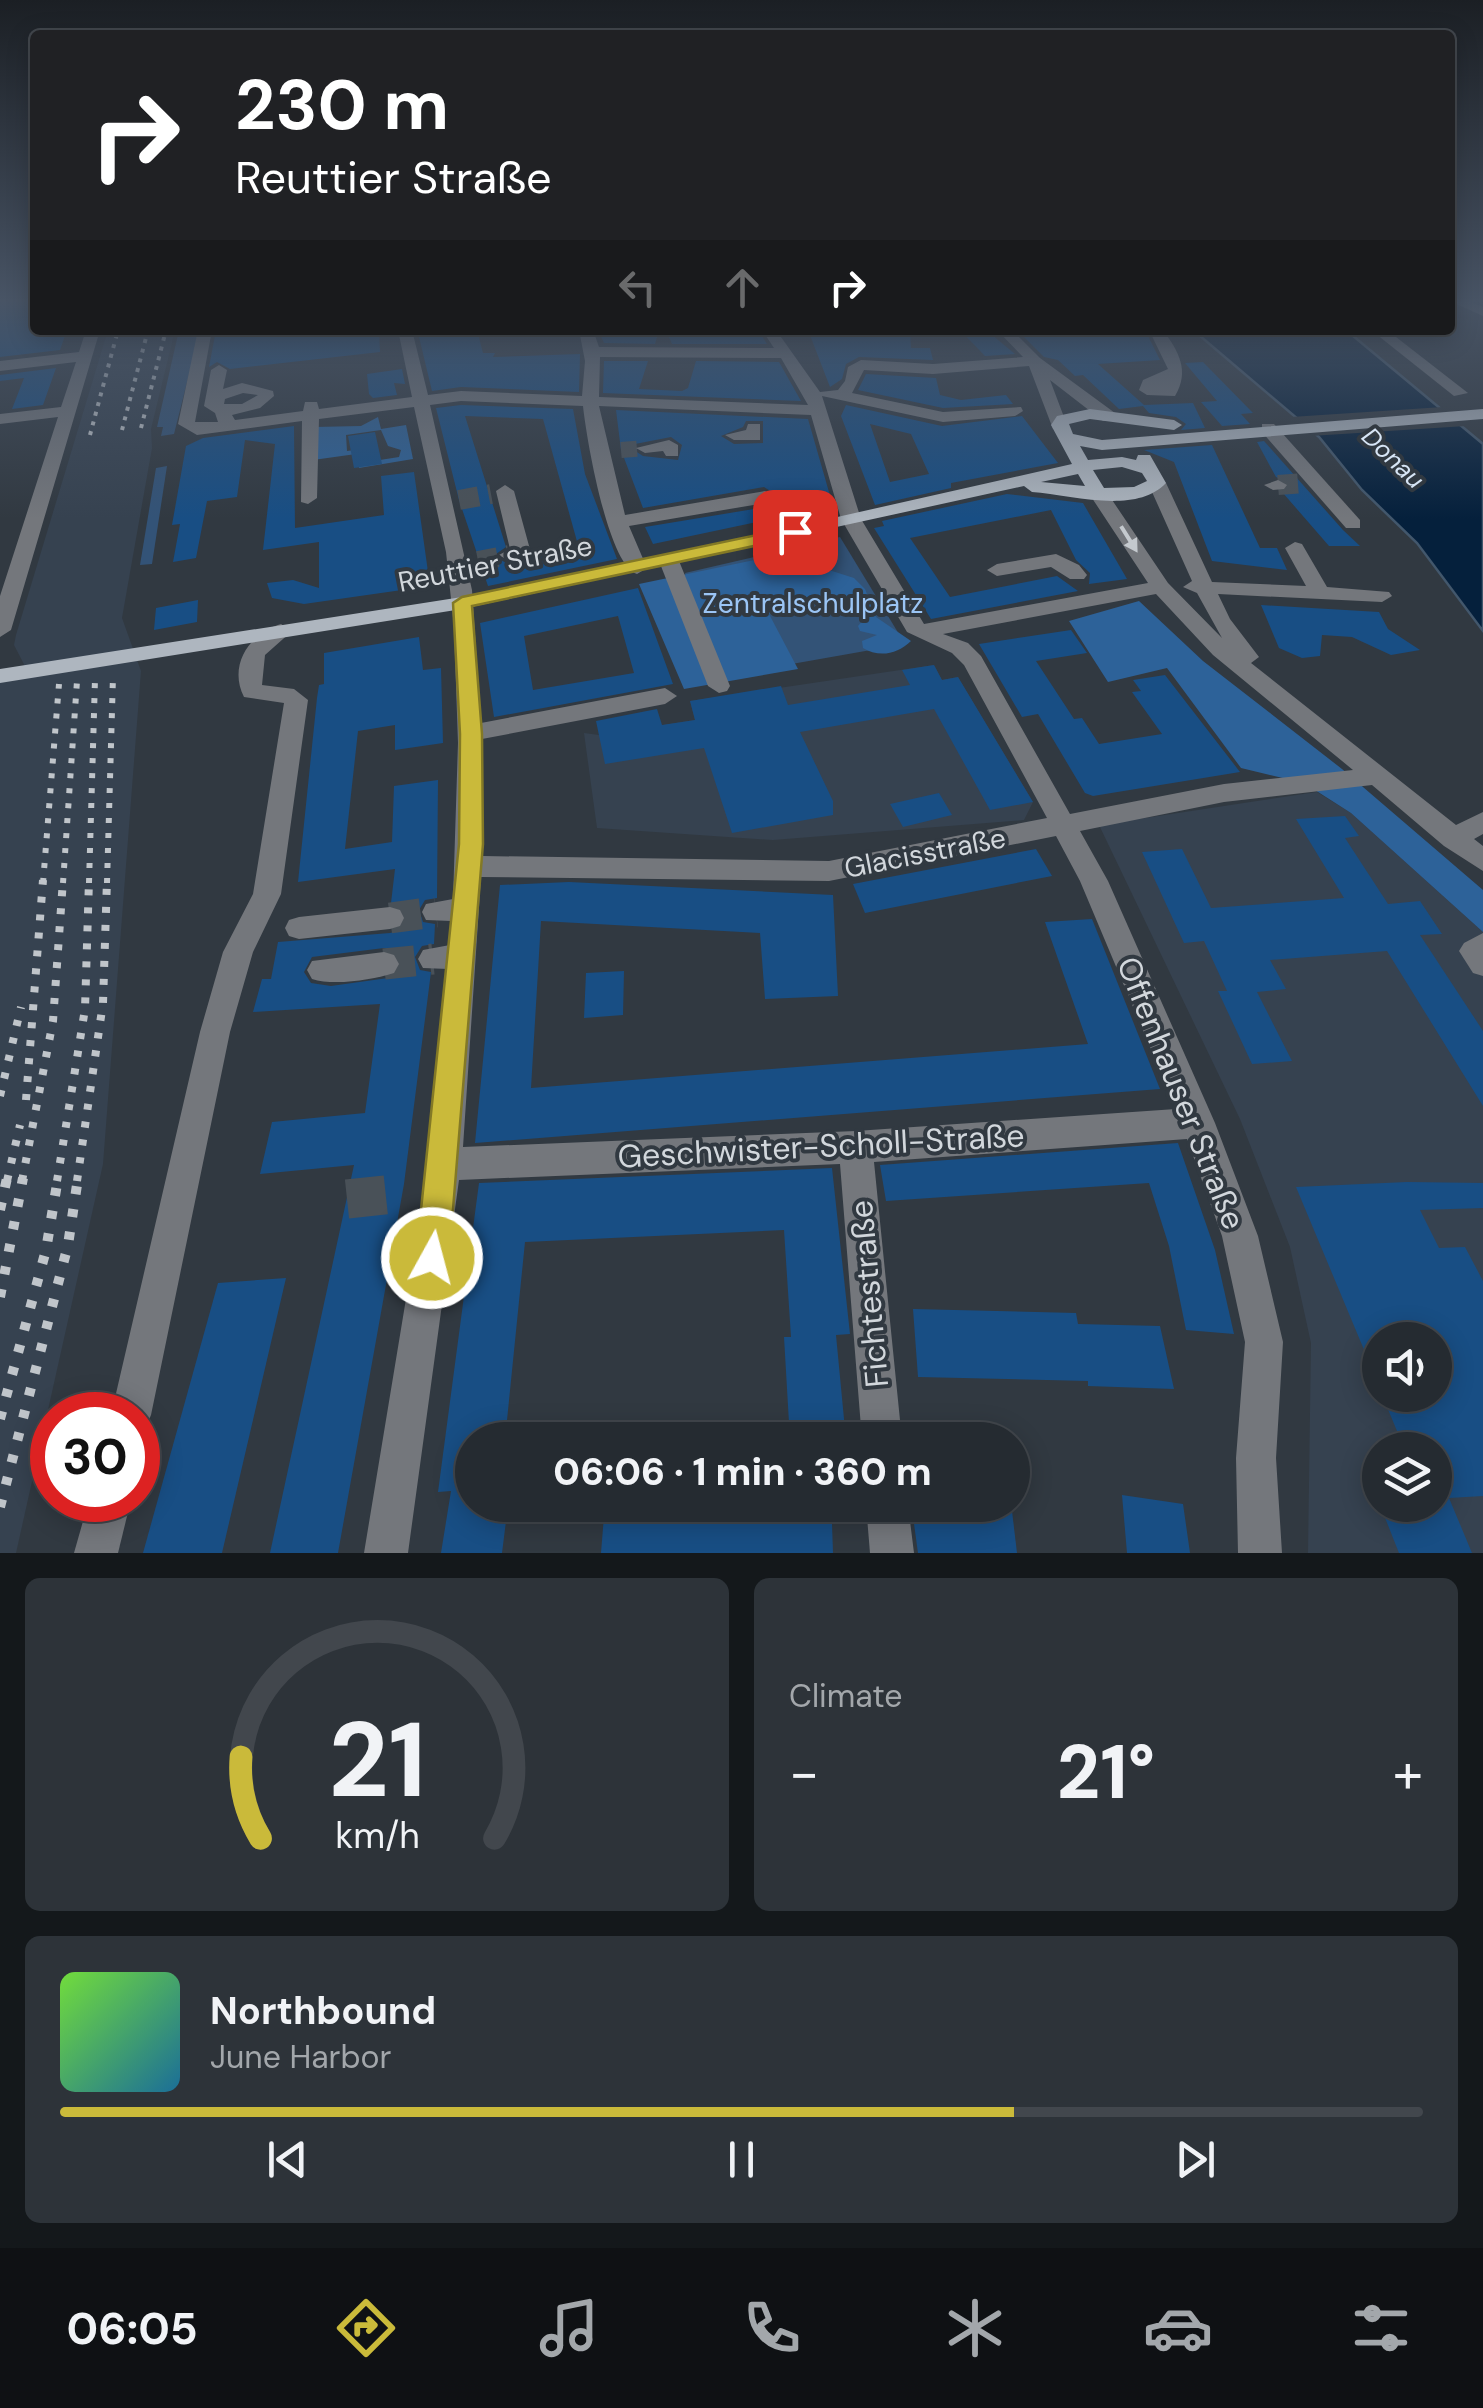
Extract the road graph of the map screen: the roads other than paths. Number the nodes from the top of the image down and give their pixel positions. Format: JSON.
{"nodes":[{"id":1,"x":78,"y":373,"type":"edge"},
{"id":2,"x":196,"y":373,"type":"edge"},
{"id":3,"x":218,"y":373,"type":"edge"},
{"id":4,"x":415,"y":373,"type":"edge"},
{"id":5,"x":593,"y":373,"type":"edge"},
{"id":6,"x":798,"y":373,"type":"edge"},
{"id":7,"x":854,"y":373,"type":"edge"},
{"id":8,"x":1040,"y":373,"type":"edge"},
{"id":9,"x":1052,"y":373,"type":"edge"},
{"id":10,"x":1435,"y":373,"type":"edge"},
{"id":11,"x":265,"y":377,"type":"dead end"},
{"id":12,"x":215,"y":393,"type":"junction"},
{"id":13,"x":1460,"y":393,"type":"dead end"},
{"id":14,"x":842,"y":395,"type":"junction"},
{"id":15,"x":420,"y":400,"type":"junction"},
{"id":16,"x":815,"y":401,"type":"junction"},
{"id":17,"x":590,"y":402,"type":"junction"},
{"id":18,"x":311,"y":410,"type":"junction"},
{"id":19,"x":66,"y":411,"type":"junction"},
{"id":20,"x":1015,"y":411,"type":"dead end"},
{"id":21,"x":922,"y":413,"type":"junction"},
{"id":22,"x":1477,"y":415,"type":"edge"},
{"id":23,"x":755,"y":417,"type":"junction"},
{"id":24,"x":1109,"y":417,"type":"junction"},
{"id":25,"x":0,"y":419,"type":"edge"},
{"id":26,"x":228,"y":421,"type":"junction"},
{"id":27,"x":1275,"y":427,"type":"junction"},
{"id":28,"x":945,"y":428,"type":"dead end"},
{"id":29,"x":1062,"y":432,"type":"junction"},
{"id":30,"x":734,"y":435,"type":"dead end"},
{"id":31,"x":1130,"y":441,"type":"junction"},
{"id":32,"x":670,"y":446,"type":"dead end"},
{"id":33,"x":644,"y":448,"type":"tunnel mouth"},
{"id":34,"x":621,"y":450,"type":"tunnel mouth"},
{"id":35,"x":598,"y":452,"type":"junction"},
{"id":36,"x":498,"y":467,"type":"dead end"},
{"id":37,"x":1082,"y":467,"type":"junction"},
{"id":38,"x":1153,"y":476,"type":"junction"},
{"id":39,"x":998,"y":486,"type":"junction"},
{"id":40,"x":1097,"y":492,"type":"junction"},
{"id":41,"x":764,"y":496,"type":"dead end"},
{"id":42,"x":308,"y":498,"type":"dead end"},
{"id":43,"x":851,"y":519,"type":"junction"},
{"id":44,"x":620,"y":522,"type":"junction"},
{"id":45,"x":1353,"y":524,"type":"dead end"},
{"id":46,"x":1295,"y":548,"type":"dead end"},
{"id":47,"x":509,"y":555,"type":"dead end"},
{"id":48,"x":478,"y":561,"type":"tunnel mouth"},
{"id":49,"x":670,"y":561,"type":"junction"},
{"id":50,"x":456,"y":565,"type":"junction"},
{"id":51,"x":636,"y":568,"type":"junction"},
{"id":52,"x":998,"y":570,"type":"dead end"},
{"id":53,"x":1156,"y":580,"type":"junction"},
{"id":54,"x":1085,"y":586,"type":"junction"},
{"id":55,"x":1205,"y":588,"type":"junction"},
{"id":56,"x":1320,"y":594,"type":"junction"},
{"id":57,"x":1382,"y":596,"type":"dead end"},
{"id":58,"x":462,"y":603,"type":"junction"},
{"id":59,"x":0,"y":630,"type":"edge"},
{"id":60,"x":282,"y":631,"type":"junction"},
{"id":61,"x":918,"y":632,"type":"junction"},
{"id":62,"x":228,"y":640,"type":"junction"},
{"id":63,"x":252,"y":653,"type":"junction"},
{"id":64,"x":0,"y":676,"type":"edge"},
{"id":65,"x":719,"y":686,"type":"dead end"},
{"id":66,"x":665,"y":696,"type":"dead end"},
{"id":67,"x":1306,"y":719,"type":"junction"},
{"id":68,"x":471,"y":734,"type":"junction"},
{"id":69,"x":1374,"y":776,"type":"junction"},
{"id":70,"x":1483,"y":822,"type":"edge"},
{"id":71,"x":1066,"y":824,"type":"junction"},
{"id":72,"x":1453,"y":839,"type":"junction"},
{"id":73,"x":1483,"y":861,"type":"edge"},
{"id":74,"x":470,"y":866,"type":"junction"},
{"id":75,"x":466,"y":908,"type":"junction"},
{"id":76,"x":436,"y":912,"type":"tunnel mouth"},
{"id":77,"x":390,"y":918,"type":"tunnel mouth"},
{"id":78,"x":299,"y":928,"type":"dead end"},
{"id":79,"x":1483,"y":945,"type":"edge"},
{"id":80,"x":384,"y":964,"type":"tunnel mouth"},
{"id":81,"x":1483,"y":964,"type":"edge"},
{"id":82,"x":322,"y":970,"type":"dead end"},
{"id":83,"x":1198,"y":1123,"type":"junction"},
{"id":84,"x":856,"y":1148,"type":"junction"},
{"id":85,"x":444,"y":1164,"type":"junction"},
{"id":86,"x":136,"y":1392,"type":"edge"},
{"id":87,"x":880,"y":1422,"type":"edge"},
{"id":88,"x":104,"y":1522,"type":"edge"},
{"id":89,"x":889,"y":1522,"type":"edge"},
{"id":90,"x":96,"y":1553,"type":"edge"},
{"id":91,"x":386,"y":1553,"type":"edge"},
{"id":92,"x":892,"y":1553,"type":"edge"},
{"id":93,"x":1260,"y":1553,"type":"edge"}],
"edges":[{"from":1,"to":19,"type":"street"},
{"from":2,"to":26,"type":"street"},
{"from":3,"to":12,"type":"street"},
{"from":4,"to":15,"type":"street"},
{"from":5,"to":17,"type":"street"},
{"from":6,"to":16,"type":"street"},
{"from":7,"to":14,"type":"street"},
{"from":8,"to":29,"type":"street"},
{"from":9,"to":24,"type":"street"},
{"from":10,"to":13,"type":"street"},
{"from":11,"to":12,"type":"street"},
{"from":12,"to":26,"type":"street"},
{"from":14,"to":16,"type":"street"},
{"from":14,"to":21,"type":"street"},
{"from":15,"to":17,"type":"street"},
{"from":15,"to":18,"type":"street"},
{"from":15,"to":50,"type":"street"},
{"from":16,"to":23,"type":"street"},
{"from":16,"to":43,"type":"street"},
{"from":17,"to":23,"type":"street"},
{"from":17,"to":35,"type":"street"},
{"from":18,"to":26,"type":"street"},
{"from":18,"to":42,"type":"street"},
{"from":19,"to":25,"type":"street"},
{"from":19,"to":59,"type":"street"},
{"from":20,"to":21,"type":"street"},
{"from":21,"to":28,"type":"street"},
{"from":22,"to":27,"type":"main road"},
{"from":23,"to":30,"type":"street"},
{"from":24,"to":27,"type":"main road"},
{"from":24,"to":29,"type":"main road"},
{"from":24,"to":31,"type":"main road"},
{"from":27,"to":31,"type":"main road"},
{"from":27,"to":45,"type":"street"},
{"from":29,"to":31,"type":"main road"},
{"from":29,"to":37,"type":"main road"},
{"from":31,"to":38,"type":"main road"},
{"from":32,"to":33,"type":"street"},
{"from":34,"to":35,"type":"street"},
{"from":35,"to":44,"type":"street"},
{"from":36,"to":47,"type":"street"},
{"from":37,"to":38,"type":"main road","name":"Reuttier Straße"},
{"from":37,"to":39,"type":"main road","name":"Reuttier Straße"},
{"from":37,"to":40,"type":"main road"},
{"from":38,"to":40,"type":"main road","name":"Reuttier Straße"},
{"from":38,"to":55,"type":"street"},
{"from":39,"to":40,"type":"main road","name":"Reuttier Straße"},
{"from":39,"to":43,"type":"main road","name":"Reuttier Straße"},
{"from":40,"to":53,"type":"street","one_way":true},
{"from":41,"to":44,"type":"street"},
{"from":43,"to":49,"type":"main road","name":"Reuttier Straße"},
{"from":43,"to":61,"type":"street"},
{"from":44,"to":51,"type":"street"},
{"from":46,"to":56,"type":"street"},
{"from":48,"to":50,"type":"street"},
{"from":49,"to":51,"type":"main road","name":"Reuttier Straße"},
{"from":49,"to":65,"type":"street"},
{"from":50,"to":58,"type":"street"},
{"from":51,"to":58,"type":"main road","name":"Reuttier Straße"},
{"from":52,"to":54,"type":"street"},
{"from":53,"to":54,"type":"street"},
{"from":53,"to":55,"type":"street"},
{"from":53,"to":67,"type":"street"},
{"from":54,"to":61,"type":"street"},
{"from":55,"to":56,"type":"street"},
{"from":55,"to":67,"type":"street"},
{"from":56,"to":57,"type":"street"},
{"from":58,"to":60,"type":"main road","name":"Reuttier Straße"},
{"from":58,"to":68,"type":"street"},
{"from":60,"to":62,"type":"main road","name":"Reuttier Straße"},
{"from":60,"to":63,"type":"street"},
{"from":61,"to":71,"type":"street","name":"Offenhauser Straße"},
{"from":62,"to":63,"type":"street"},
{"from":62,"to":64,"type":"main road","name":"Reuttier Straße"},
{"from":63,"to":86,"type":"street"},
{"from":66,"to":68,"type":"street"},
{"from":67,"to":69,"type":"street"},
{"from":68,"to":74,"type":"street"},
{"from":69,"to":71,"type":"street","name":"Glacisstraße"},
{"from":69,"to":72,"type":"street"},
{"from":70,"to":72,"type":"street"},
{"from":71,"to":74,"type":"street","name":"Glacisstraße"},
{"from":71,"to":83,"type":"street","name":"Offenhauser Straße"},
{"from":72,"to":73,"type":"street"},
{"from":74,"to":75,"type":"street"},
{"from":75,"to":76,"type":"street"},
{"from":75,"to":85,"type":"street"},
{"from":77,"to":78,"type":"street"},
{"from":79,"to":81,"type":"street"},
{"from":80,"to":82,"type":"street"},
{"from":83,"to":84,"type":"street","name":"Geschwister-Scholl-Straße"},
{"from":83,"to":93,"type":"street","name":"Offenhauser Straße"},
{"from":84,"to":85,"type":"street","name":"Geschwister-Scholl-Straße"},
{"from":84,"to":87,"type":"street","name":"Fichtestraße"},
{"from":85,"to":91,"type":"street"},
{"from":88,"to":90,"type":"street"},
{"from":89,"to":92,"type":"street"}]}
